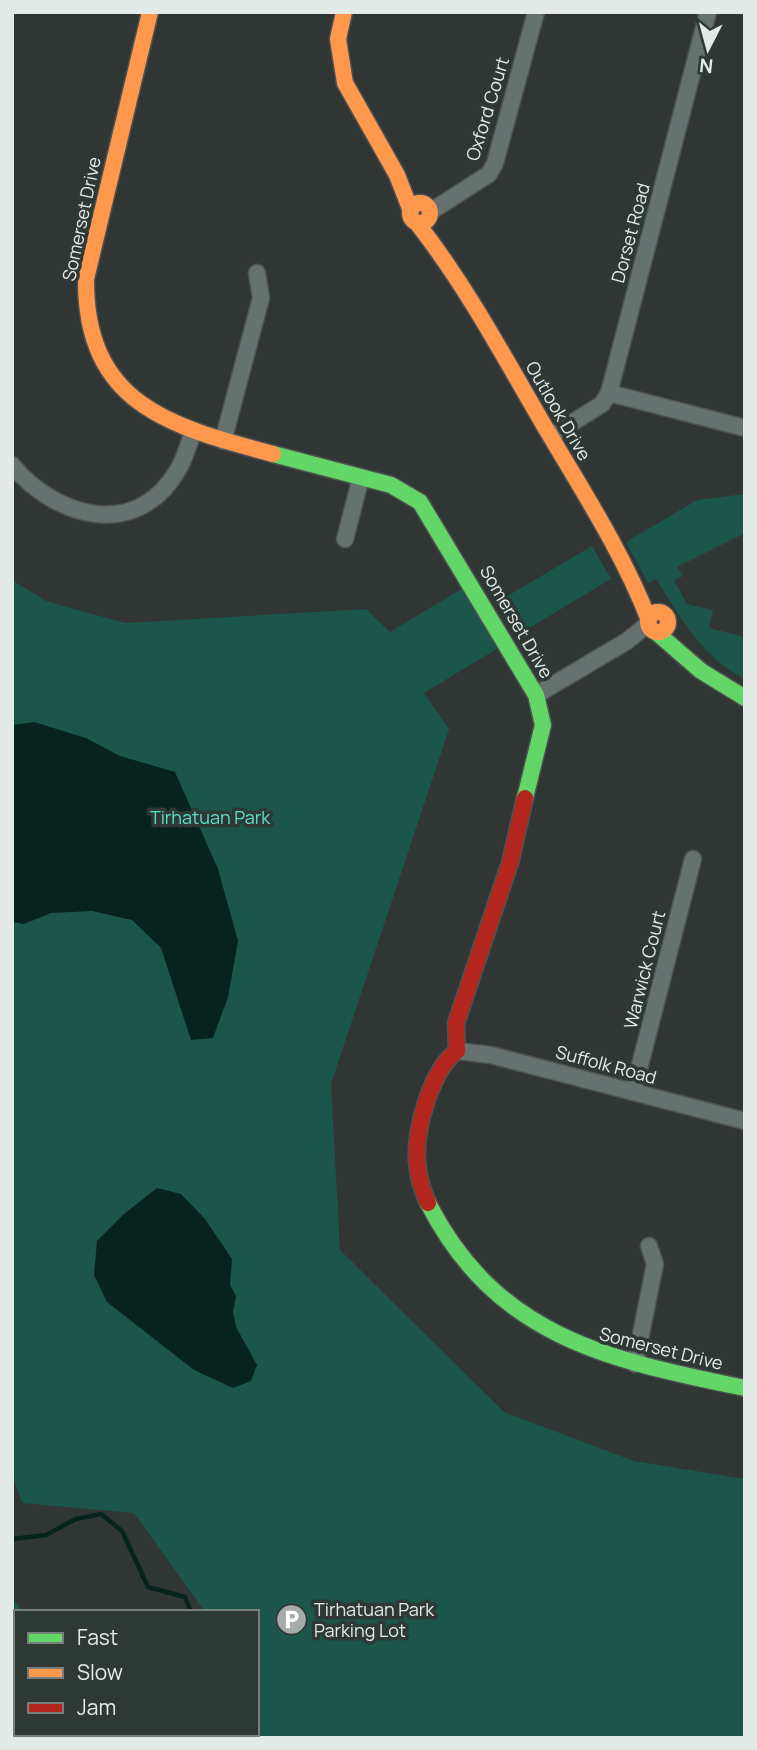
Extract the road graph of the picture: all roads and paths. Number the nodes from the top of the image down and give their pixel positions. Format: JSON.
{"nodes":[{"id":1,"x":150,"y":12,"type":"edge"},
{"id":2,"x":344,"y":12,"type":"edge"},
{"id":3,"x":536,"y":12,"type":"edge"},
{"id":4,"x":708,"y":12,"type":"edge"},
{"id":5,"x":423,"y":212,"type":"junction"},
{"id":6,"x":257,"y":274,"type":"dead end"},
{"id":7,"x":609,"y":393,"type":"junction"},
{"id":8,"x":745,"y":428,"type":"edge"},
{"id":9,"x":193,"y":433,"type":"junction"},
{"id":10,"x":551,"y":436,"type":"junction"},
{"id":11,"x":223,"y":440,"type":"junction"},
{"id":12,"x":12,"y":465,"type":"edge"},
{"id":13,"x":362,"y":477,"type":"junction"},
{"id":14,"x":345,"y":538,"type":"dead end"},
{"id":15,"x":656,"y":624,"type":"junction"},
{"id":16,"x":536,"y":695,"type":"junction"},
{"id":17,"x":745,"y":698,"type":"edge"},
{"id":18,"x":693,"y":859,"type":"dead end"},
{"id":19,"x":457,"y":1051,"type":"junction"},
{"id":20,"x":633,"y":1092,"type":"junction"},
{"id":21,"x":745,"y":1121,"type":"edge"},
{"id":22,"x":649,"y":1246,"type":"dead end"},
{"id":23,"x":635,"y":1364,"type":"junction"},
{"id":24,"x":745,"y":1388,"type":"edge"}],
"edges":[{"from":1,"to":9,"type":"street","name":"Somerset Drive"},
{"from":2,"to":5,"type":"street","name":"Outlook Drive"},
{"from":3,"to":5,"type":"street","name":"Oxford Court"},
{"from":4,"to":7,"type":"street","name":"Dorset Road"},
{"from":5,"to":10,"type":"street","name":"Outlook Drive"},
{"from":6,"to":11,"type":"street"},
{"from":7,"to":8,"type":"street"},
{"from":7,"to":10,"type":"street"},
{"from":9,"to":11,"type":"street","name":"Somerset Drive"},
{"from":9,"to":12,"type":"street"},
{"from":10,"to":15,"type":"street","name":"Outlook Drive"},
{"from":11,"to":13,"type":"street","name":"Somerset Drive"},
{"from":13,"to":14,"type":"street"},
{"from":13,"to":16,"type":"street","name":"Somerset Drive"},
{"from":15,"to":16,"type":"street"},
{"from":15,"to":17,"type":"street","name":"Outlook Drive"},
{"from":16,"to":19,"type":"street","name":"Somerset Drive"},
{"from":18,"to":20,"type":"street","name":"Warwick Court"},
{"from":19,"to":20,"type":"street","name":"Suffolk Road"},
{"from":19,"to":23,"type":"street","name":"Somerset Drive"},
{"from":20,"to":21,"type":"street","name":"Suffolk Road"},
{"from":22,"to":23,"type":"street"},
{"from":23,"to":24,"type":"street","name":"Somerset Drive"}]}
